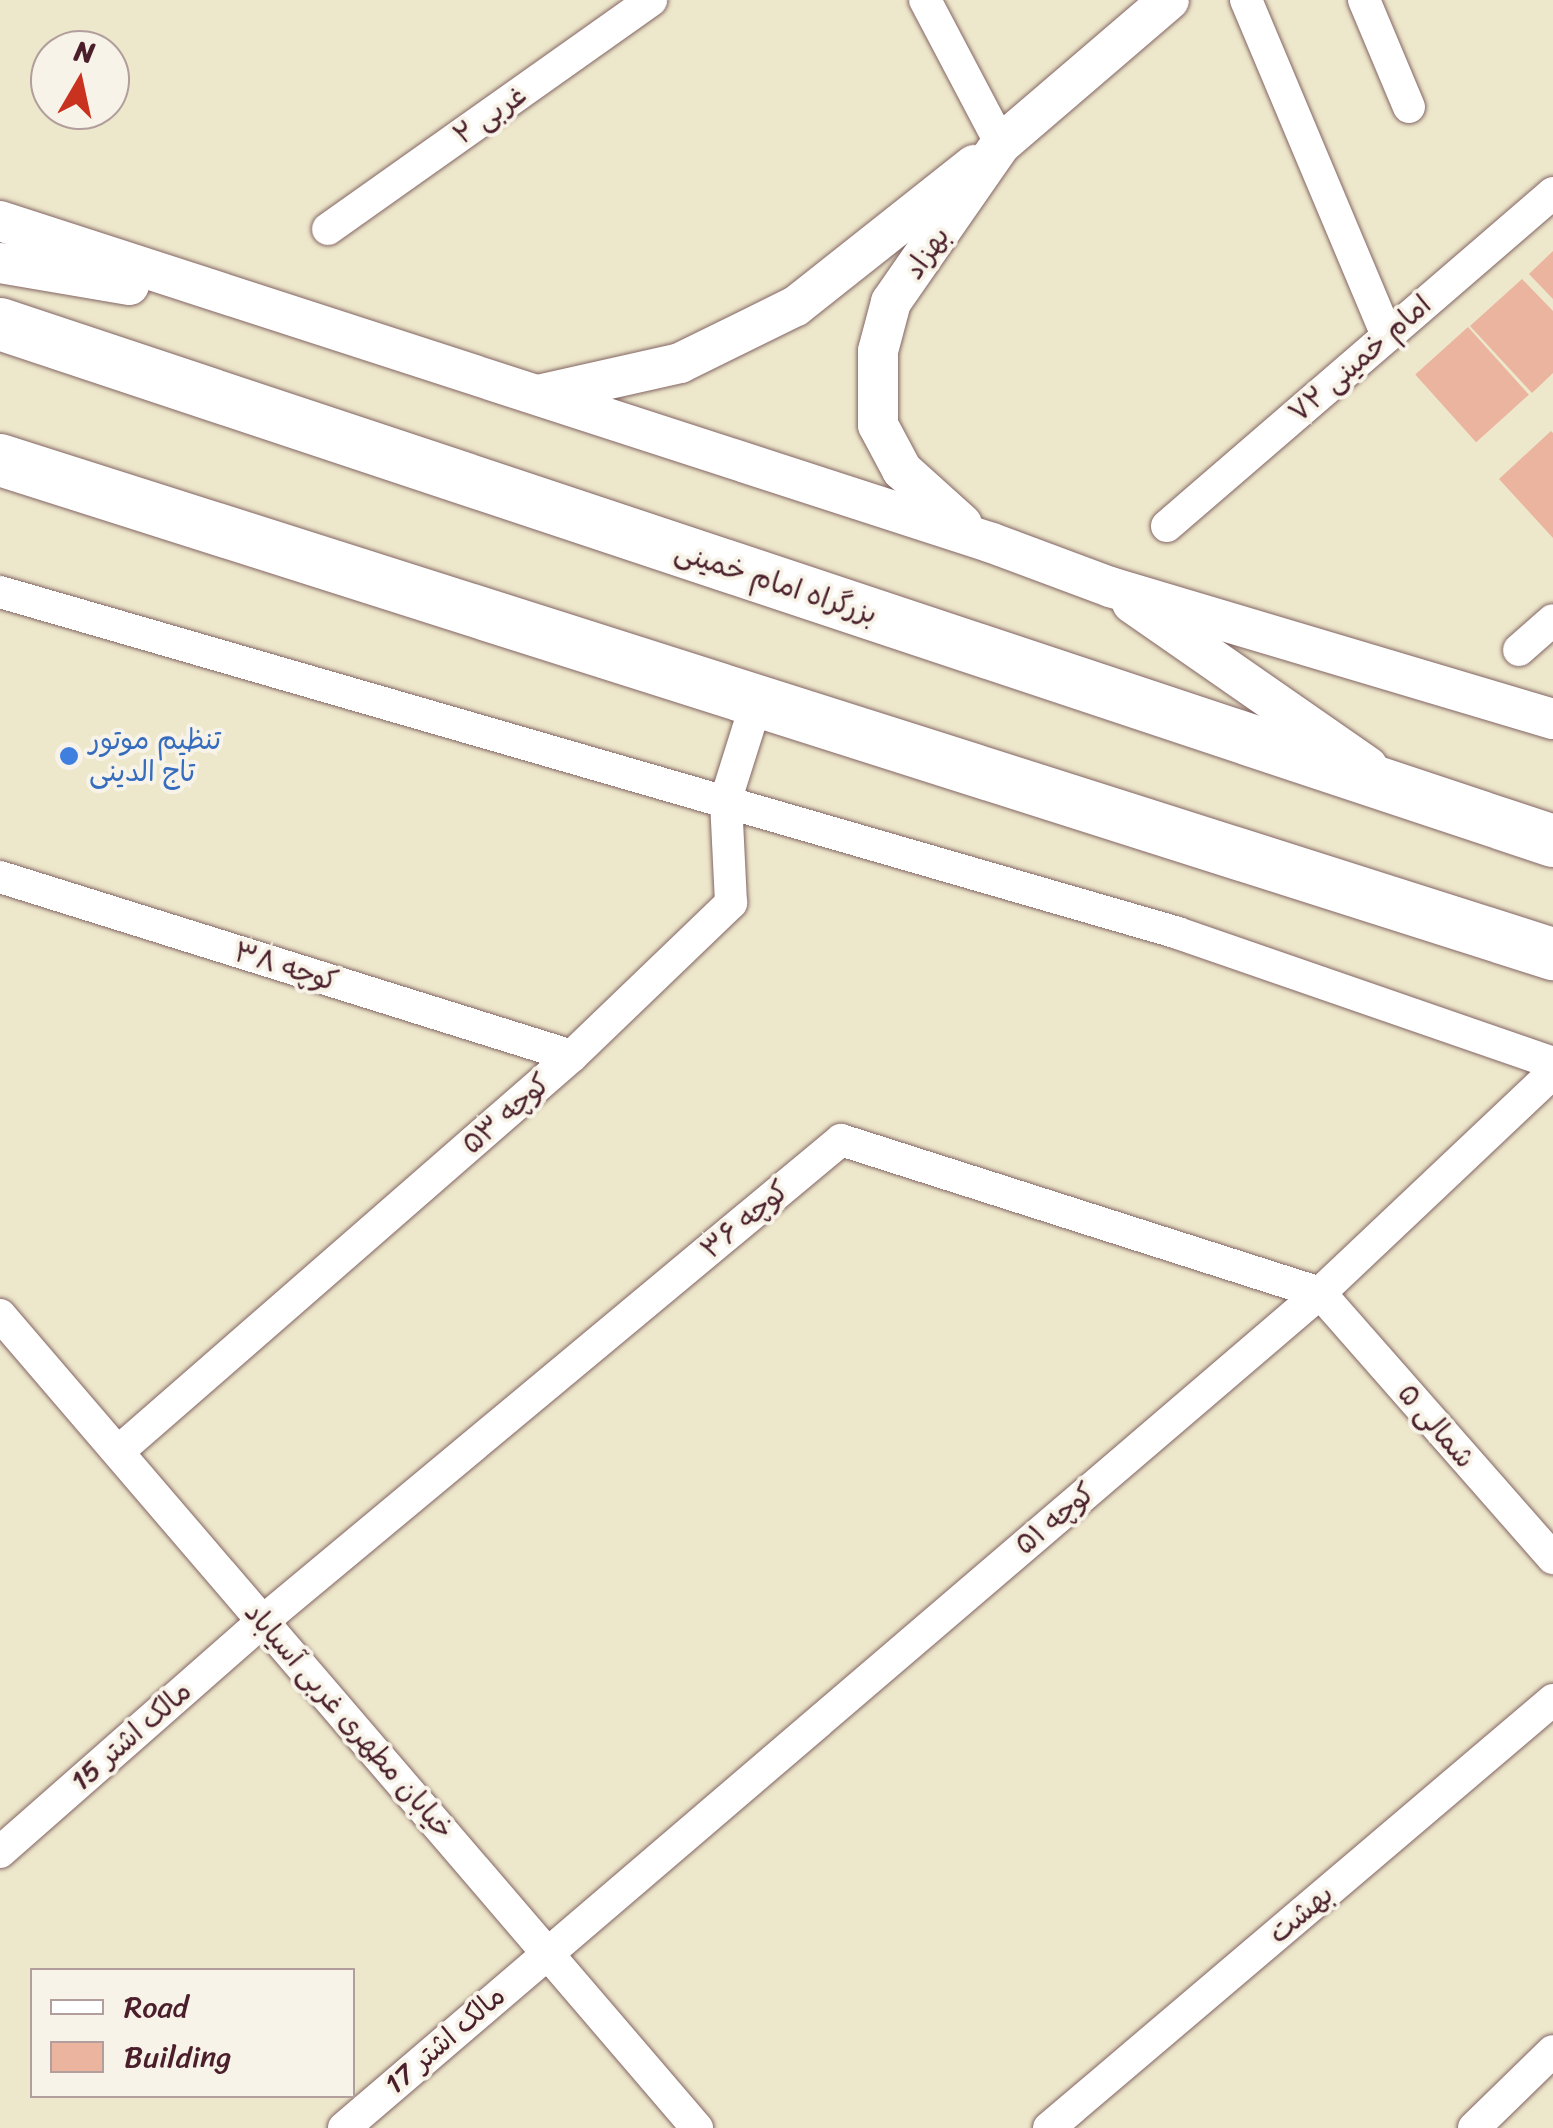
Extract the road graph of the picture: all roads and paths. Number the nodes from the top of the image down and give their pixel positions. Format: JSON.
{"nodes":[{"id":1,"x":651,"y":0,"type":"edge"},
{"id":2,"x":925,"y":0,"type":"edge"},
{"id":3,"x":1168,"y":0,"type":"edge"},
{"id":4,"x":1246,"y":0,"type":"edge"},
{"id":5,"x":1364,"y":0,"type":"edge"},
{"id":6,"x":1409,"y":107,"type":"dead end"},
{"id":7,"x":1000,"y":144,"type":"junction"},
{"id":8,"x":1553,"y":193,"type":"edge"},
{"id":9,"x":0,"y":221,"type":"edge"},
{"id":10,"x":328,"y":229,"type":"dead end"},
{"id":11,"x":0,"y":263,"type":"edge"},
{"id":12,"x":252,"y":304,"type":"junction"},
{"id":13,"x":0,"y":324,"type":"edge"},
{"id":14,"x":1387,"y":336,"type":"junction"},
{"id":15,"x":536,"y":395,"type":"junction"},
{"id":16,"x":0,"y":460,"type":"edge"},
{"id":17,"x":1167,"y":526,"type":"dead end"},
{"id":18,"x":992,"y":543,"type":"junction"},
{"id":19,"x":1110,"y":587,"type":"junction"},
{"id":20,"x":0,"y":592,"type":"edge"},
{"id":21,"x":1553,"y":620,"type":"edge"},
{"id":22,"x":1519,"y":650,"type":"dead end"},
{"id":23,"x":756,"y":704,"type":"junction"},
{"id":24,"x":1553,"y":719,"type":"edge"},
{"id":25,"x":1408,"y":794,"type":"junction"},
{"id":26,"x":726,"y":799,"type":"junction"},
{"id":27,"x":1553,"y":841,"type":"edge"},
{"id":28,"x":0,"y":878,"type":"edge"},
{"id":29,"x":1553,"y":954,"type":"edge"},
{"id":30,"x":572,"y":1056,"type":"junction"},
{"id":31,"x":1553,"y":1063,"type":"edge"},
{"id":32,"x":1553,"y":1073,"type":"edge"},
{"id":33,"x":1320,"y":1294,"type":"junction"},
{"id":34,"x":5,"y":1331,"type":"edge"},
{"id":35,"x":120,"y":1450,"type":"junction"},
{"id":36,"x":1553,"y":1558,"type":"edge"},
{"id":37,"x":262,"y":1621,"type":"junction"},
{"id":38,"x":1553,"y":1700,"type":"edge"},
{"id":39,"x":0,"y":1852,"type":"edge"},
{"id":40,"x":546,"y":1952,"type":"junction"},
{"id":41,"x":1553,"y":2052,"type":"edge"},
{"id":42,"x":344,"y":2128,"type":"edge"},
{"id":43,"x":697,"y":2128,"type":"edge"},
{"id":44,"x":1049,"y":2128,"type":"edge"},
{"id":45,"x":1474,"y":2128,"type":"edge"}],
"edges":[{"from":1,"to":10,"type":"street","name":"غربی ۲"},
{"from":2,"to":7,"type":"street"},
{"from":3,"to":7,"type":"street","name":"بهزاد"},
{"from":4,"to":14,"type":"street"},
{"from":5,"to":6,"type":"street"},
{"from":7,"to":15,"type":"street"},
{"from":7,"to":18,"type":"street","name":"بهزاد"},
{"from":8,"to":14,"type":"street","name":"امام خمینی ۷۲"},
{"from":9,"to":12,"type":"street"},
{"from":11,"to":12,"type":"street"},
{"from":12,"to":15,"type":"street"},
{"from":13,"to":25,"type":"highway","name":"بزرگراه امام خمینی"},
{"from":14,"to":17,"type":"street","name":"امام خمینی ۷۲"},
{"from":15,"to":18,"type":"street"},
{"from":16,"to":23,"type":"highway"},
{"from":18,"to":19,"type":"street"},
{"from":19,"to":24,"type":"street"},
{"from":19,"to":25,"type":"street"},
{"from":20,"to":26,"type":"street"},
{"from":21,"to":22,"type":"street"},
{"from":23,"to":26,"type":"street","name":"کوچه ۵۳"},
{"from":23,"to":29,"type":"highway"},
{"from":25,"to":27,"type":"highway","name":"بزرگراه امام خمینی"},
{"from":26,"to":30,"type":"street","name":"کوچه ۵۳"},
{"from":26,"to":31,"type":"street"},
{"from":28,"to":30,"type":"street","name":"کوچه ۳۸"},
{"from":30,"to":35,"type":"street","name":"کوچه ۵۳"},
{"from":32,"to":33,"type":"street","name":"کوچه ۵۱"},
{"from":33,"to":36,"type":"street","name":"۵ شمالی"},
{"from":33,"to":37,"type":"street","name":"کوچه ۳۶"},
{"from":33,"to":40,"type":"street","name":"کوچه ۵۱"},
{"from":34,"to":35,"type":"street","name":"خیابان مطهری غربی آسیاباد"},
{"from":35,"to":37,"type":"street","name":"خیابان مطهری غربی آسیاباد"},
{"from":37,"to":39,"type":"street","name":"مالک اشتر 15"},
{"from":37,"to":40,"type":"street","name":"خیابان مطهری غربی آسیاباد"},
{"from":38,"to":44,"type":"street","name":"بهشت"},
{"from":40,"to":42,"type":"street","name":"مالک اشتر 17"},
{"from":40,"to":43,"type":"street","name":"خیابان مطهری غربی آسیاباد"},
{"from":41,"to":45,"type":"street"}]}
